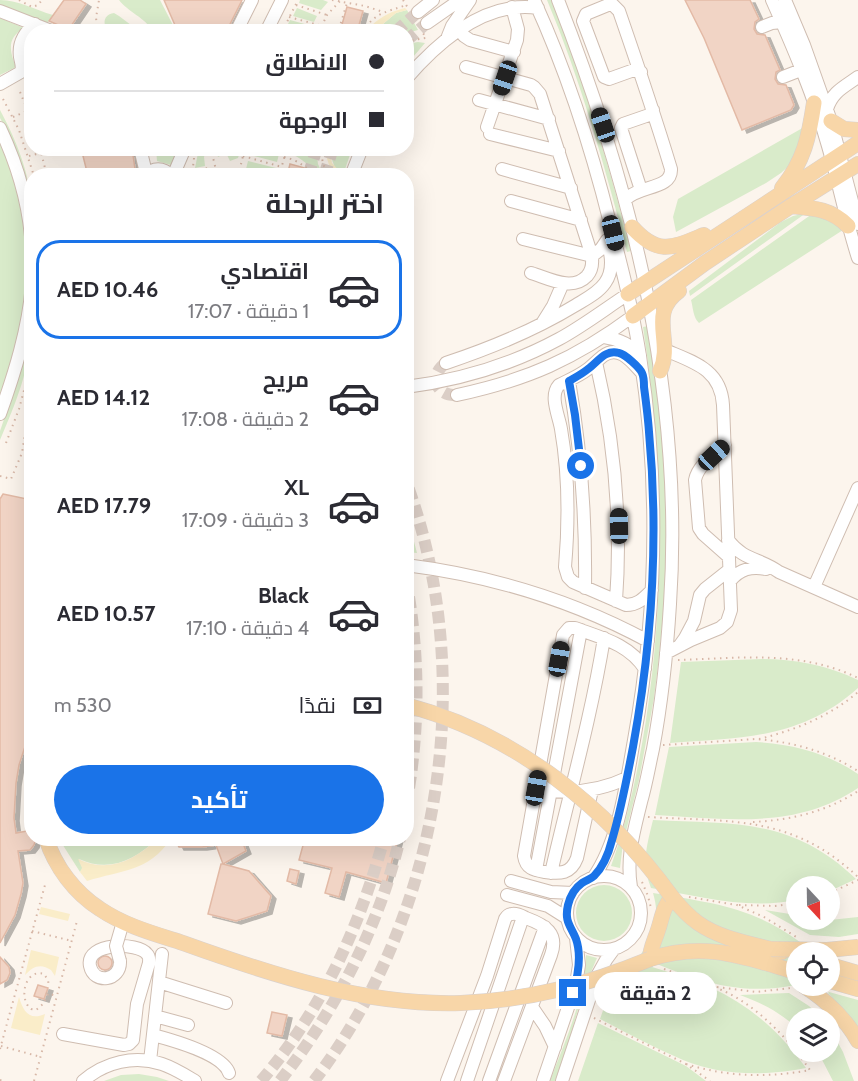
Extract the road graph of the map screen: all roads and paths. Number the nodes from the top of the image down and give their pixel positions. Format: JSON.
{"nodes":[{"id":1,"x":19,"y":0,"type":"edge"},
{"id":2,"x":42,"y":0,"type":"edge"},
{"id":3,"x":99,"y":0,"type":"edge"},
{"id":4,"x":252,"y":0,"type":"edge"},
{"id":5,"x":282,"y":0,"type":"edge"},
{"id":6,"x":298,"y":0,"type":"edge"},
{"id":7,"x":332,"y":0,"type":"edge"},
{"id":8,"x":403,"y":0,"type":"edge"},
{"id":9,"x":434,"y":0,"type":"edge"},
{"id":10,"x":460,"y":0,"type":"edge"},
{"id":11,"x":470,"y":0,"type":"edge"},
{"id":12,"x":558,"y":0,"type":"edge"},
{"id":13,"x":772,"y":0,"type":"edge"},
{"id":14,"x":785,"y":0,"type":"edge"},
{"id":15,"x":340,"y":1,"type":"edge"},
{"id":16,"x":347,"y":3,"type":"junction"},
{"id":17,"x":536,"y":4,"type":"edge"},
{"id":18,"x":296,"y":5,"type":"junction"},
{"id":19,"x":406,"y":5,"type":"junction"},
{"id":20,"x":512,"y":7,"type":"junction"},
{"id":21,"x":0,"y":11,"type":"edge"},
{"id":22,"x":383,"y":12,"type":"junction"},
{"id":23,"x":414,"y":12,"type":"joint"},
{"id":24,"x":327,"y":15,"type":"junction"},
{"id":25,"x":289,"y":17,"type":"junction"},
{"id":26,"x":782,"y":22,"type":"junction"},
{"id":27,"x":35,"y":24,"type":"edge"},
{"id":28,"x":97,"y":24,"type":"edge"},
{"id":29,"x":240,"y":24,"type":"edge"},
{"id":30,"x":270,"y":24,"type":"edge"},
{"id":31,"x":286,"y":24,"type":"edge"},
{"id":32,"x":314,"y":24,"type":"edge"},
{"id":33,"x":322,"y":24,"type":"edge"},
{"id":34,"x":341,"y":24,"type":"edge"},
{"id":35,"x":369,"y":24,"type":"edge"},
{"id":36,"x":424,"y":26,"type":"joint"},
{"id":37,"x":762,"y":27,"type":"dead end"},
{"id":38,"x":459,"y":30,"type":"junction"},
{"id":39,"x":24,"y":37,"type":"edge"},
{"id":40,"x":414,"y":40,"type":"edge"},
{"id":41,"x":446,"y":40,"type":"junction"},
{"id":42,"x":514,"y":52,"type":"junction"},
{"id":43,"x":596,"y":53,"type":"junction"},
{"id":44,"x":580,"y":59,"type":"junction"},
{"id":45,"x":466,"y":67,"type":"dead end"},
{"id":46,"x":801,"y":70,"type":"junction"},
{"id":47,"x":414,"y":71,"type":"edge"},
{"id":48,"x":640,"y":72,"type":"junction"},
{"id":49,"x":858,"y":76,"type":"edge"},
{"id":50,"x":783,"y":77,"type":"dead end"},
{"id":51,"x":505,"y":78,"type":"junction"},
{"id":52,"x":817,"y":80,"type":"junction"},
{"id":53,"x":0,"y":84,"type":"edge"},
{"id":54,"x":20,"y":92,"type":"dead end"},
{"id":55,"x":3,"y":99,"type":"dead end"},
{"id":56,"x":479,"y":100,"type":"dead end"},
{"id":57,"x":24,"y":102,"type":"edge"},
{"id":58,"x":495,"y":104,"type":"junction"},
{"id":59,"x":653,"y":110,"type":"junction"},
{"id":60,"x":824,"y":111,"type":"junction"},
{"id":61,"x":24,"y":113,"type":"edge"},
{"id":62,"x":13,"y":117,"type":"junction"},
{"id":63,"x":549,"y":119,"type":"junction"},
{"id":64,"x":0,"y":128,"type":"edge"},
{"id":65,"x":858,"y":130,"type":"edge"},
{"id":66,"x":858,"y":143,"type":"edge"},
{"id":67,"x":24,"y":144,"type":"edge"},
{"id":68,"x":559,"y":152,"type":"junction"},
{"id":69,"x":29,"y":156,"type":"edge"},
{"id":70,"x":243,"y":156,"type":"joint"},
{"id":71,"x":285,"y":156,"type":"edge"},
{"id":72,"x":287,"y":156,"type":"edge"},
{"id":73,"x":836,"y":157,"type":"junction"},
{"id":74,"x":282,"y":167,"type":"joint"},
{"id":75,"x":32,"y":168,"type":"edge"},
{"id":76,"x":240,"y":168,"type":"edge"},
{"id":77,"x":307,"y":168,"type":"edge"},
{"id":78,"x":502,"y":169,"type":"dead end"},
{"id":79,"x":846,"y":171,"type":"edge"},
{"id":80,"x":570,"y":188,"type":"junction"},
{"id":81,"x":641,"y":190,"type":"junction"},
{"id":82,"x":774,"y":197,"type":"junction"},
{"id":83,"x":24,"y":199,"type":"edge"},
{"id":84,"x":625,"y":200,"type":"junction"},
{"id":85,"x":512,"y":201,"type":"dead end"},
{"id":86,"x":790,"y":206,"type":"junction"},
{"id":87,"x":607,"y":211,"type":"junction"},
{"id":88,"x":581,"y":220,"type":"junction"},
{"id":89,"x":855,"y":224,"type":"edge"},
{"id":90,"x":632,"y":227,"type":"junction"},
{"id":91,"x":724,"y":230,"type":"junction"},
{"id":92,"x":523,"y":239,"type":"dead end"},
{"id":93,"x":607,"y":240,"type":"junction"},
{"id":94,"x":592,"y":256,"type":"junction"},
{"id":95,"x":858,"y":258,"type":"edge"},
{"id":96,"x":705,"y":263,"type":"junction"},
{"id":97,"x":531,"y":273,"type":"dead end"},
{"id":98,"x":645,"y":282,"type":"junction"},
{"id":99,"x":563,"y":283,"type":"junction"},
{"id":100,"x":628,"y":294,"type":"junction"},
{"id":101,"x":557,"y":297,"type":"junction"},
{"id":102,"x":650,"y":303,"type":"junction"},
{"id":103,"x":539,"y":310,"type":"dead end"},
{"id":104,"x":633,"y":316,"type":"junction"},
{"id":105,"x":543,"y":323,"type":"junction"},
{"id":106,"x":24,"y":335,"type":"edge"},
{"id":107,"x":604,"y":336,"type":"junction"},
{"id":108,"x":665,"y":350,"type":"junction"},
{"id":109,"x":640,"y":355,"type":"junction"},
{"id":110,"x":596,"y":362,"type":"junction"},
{"id":111,"x":446,"y":363,"type":"dead end"},
{"id":112,"x":660,"y":370,"type":"junction"},
{"id":113,"x":642,"y":373,"type":"junction"},
{"id":114,"x":569,"y":381,"type":"junction"},
{"id":115,"x":414,"y":386,"type":"edge"},
{"id":116,"x":24,"y":392,"type":"edge"},
{"id":117,"x":457,"y":395,"type":"dead end"},
{"id":118,"x":0,"y":414,"type":"edge"},
{"id":119,"x":24,"y":433,"type":"edge"},
{"id":120,"x":6,"y":443,"type":"dead end"},
{"id":121,"x":725,"y":445,"type":"junction"},
{"id":122,"x":0,"y":476,"type":"edge"},
{"id":123,"x":858,"y":488,"type":"edge"},
{"id":124,"x":728,"y":540,"type":"junction"},
{"id":125,"x":729,"y":556,"type":"junction"},
{"id":126,"x":414,"y":566,"type":"edge"},
{"id":127,"x":779,"y":572,"type":"junction"},
{"id":128,"x":730,"y":575,"type":"junction"},
{"id":129,"x":814,"y":587,"type":"junction"},
{"id":130,"x":585,"y":588,"type":"junction"},
{"id":131,"x":652,"y":590,"type":"junction"},
{"id":132,"x":616,"y":602,"type":"junction"},
{"id":133,"x":858,"y":607,"type":"edge"},
{"id":134,"x":581,"y":630,"type":"junction"},
{"id":135,"x":604,"y":639,"type":"junction"},
{"id":136,"x":648,"y":641,"type":"junction"},
{"id":137,"x":679,"y":646,"type":"junction"},
{"id":138,"x":672,"y":657,"type":"junction"},
{"id":139,"x":645,"y":669,"type":"junction"},
{"id":140,"x":858,"y":678,"type":"edge"},
{"id":141,"x":858,"y":692,"type":"edge"},
{"id":142,"x":414,"y":707,"type":"edge"},
{"id":143,"x":756,"y":740,"type":"junction"},
{"id":144,"x":663,"y":745,"type":"dead end"},
{"id":145,"x":858,"y":771,"type":"edge"},
{"id":146,"x":627,"y":778,"type":"junction"},
{"id":147,"x":536,"y":788,"type":"junction"},
{"id":148,"x":592,"y":790,"type":"junction"},
{"id":149,"x":551,"y":791,"type":"junction"},
{"id":150,"x":858,"y":791,"type":"edge"},
{"id":151,"x":569,"y":792,"type":"junction"},
{"id":152,"x":648,"y":817,"type":"dead end"},
{"id":153,"x":750,"y":823,"type":"junction"},
{"id":154,"x":49,"y":846,"type":"edge"},
{"id":155,"x":536,"y":870,"type":"junction"},
{"id":156,"x":551,"y":873,"type":"junction"},
{"id":157,"x":593,"y":878,"type":"junction"},
{"id":158,"x":858,"y":879,"type":"edge"},
{"id":159,"x":511,"y":881,"type":"dead end"},
{"id":160,"x":45,"y":885,"type":"dead end"},
{"id":161,"x":631,"y":887,"type":"junction"},
{"id":162,"x":840,"y":889,"type":"edge"},
{"id":163,"x":573,"y":893,"type":"junction"},
{"id":164,"x":507,"y":895,"type":"dead end"},
{"id":165,"x":676,"y":896,"type":"junction"},
{"id":166,"x":786,"y":904,"type":"edge"},
{"id":167,"x":736,"y":905,"type":"junction"},
{"id":168,"x":523,"y":917,"type":"junction"},
{"id":169,"x":567,"y":918,"type":"junction"},
{"id":170,"x":77,"y":921,"type":"dead end"},
{"id":171,"x":123,"y":922,"type":"junction"},
{"id":172,"x":545,"y":927,"type":"junction"},
{"id":173,"x":32,"y":931,"type":"junction"},
{"id":174,"x":576,"y":938,"type":"junction"},
{"id":175,"x":801,"y":940,"type":"dead end"},
{"id":176,"x":72,"y":941,"type":"junction"},
{"id":177,"x":858,"y":947,"type":"edge"},
{"id":178,"x":614,"y":949,"type":"junction"},
{"id":179,"x":162,"y":954,"type":"dead end"},
{"id":180,"x":767,"y":956,"type":"junction"},
{"id":181,"x":786,"y":956,"type":"edge"},
{"id":182,"x":655,"y":963,"type":"junction"},
{"id":183,"x":786,"y":966,"type":"edge"},
{"id":184,"x":840,"y":968,"type":"edge"},
{"id":185,"x":858,"y":972,"type":"edge"},
{"id":186,"x":786,"y":974,"type":"edge"},
{"id":187,"x":159,"y":982,"type":"junction"},
{"id":188,"x":840,"y":984,"type":"edge"},
{"id":189,"x":711,"y":986,"type":"junction"},
{"id":190,"x":49,"y":987,"type":"dead end"},
{"id":191,"x":786,"y":987,"type":"edge"},
{"id":192,"x":858,"y":989,"type":"edge"},
{"id":193,"x":57,"y":996,"type":"junction"},
{"id":194,"x":819,"y":996,"type":"edge"},
{"id":195,"x":226,"y":1003,"type":"dead end"},
{"id":196,"x":137,"y":1004,"type":"junction"},
{"id":197,"x":532,"y":1007,"type":"junction"},
{"id":198,"x":155,"y":1012,"type":"junction"},
{"id":199,"x":594,"y":1018,"type":"dead end"},
{"id":200,"x":188,"y":1025,"type":"dead end"},
{"id":201,"x":63,"y":1034,"type":"dead end"},
{"id":202,"x":153,"y":1035,"type":"junction"},
{"id":203,"x":786,"y":1039,"type":"edge"},
{"id":204,"x":858,"y":1041,"type":"edge"},
{"id":205,"x":555,"y":1047,"type":"junction"},
{"id":206,"x":0,"y":1048,"type":"edge"},
{"id":207,"x":40,"y":1057,"type":"junction"},
{"id":208,"x":150,"y":1061,"type":"junction"},
{"id":209,"x":805,"y":1062,"type":"edge"},
{"id":210,"x":686,"y":1064,"type":"junction"},
{"id":211,"x":229,"y":1073,"type":"dead end"},
{"id":212,"x":34,"y":1081,"type":"edge"},
{"id":213,"x":83,"y":1081,"type":"edge"},
{"id":214,"x":195,"y":1081,"type":"edge"},
{"id":215,"x":447,"y":1081,"type":"edge"},
{"id":216,"x":467,"y":1081,"type":"edge"},
{"id":217,"x":489,"y":1081,"type":"edge"},
{"id":218,"x":504,"y":1081,"type":"edge"},
{"id":219,"x":543,"y":1081,"type":"edge"},
{"id":220,"x":562,"y":1081,"type":"edge"},
{"id":221,"x":710,"y":1081,"type":"edge"}],
"edges":[{"from":1,"to":2,"type":"path"},
{"from":3,"to":28,"type":"path"},
{"from":4,"to":29,"type":"street"},
{"from":5,"to":30,"type":"street"},
{"from":6,"to":18,"type":"path"},
{"from":7,"to":15,"type":"path"},
{"from":8,"to":19,"type":"path"},
{"from":9,"to":23,"type":"street"},
{"from":10,"to":36,"type":"street"},
{"from":11,"to":41,"type":"street"},
{"from":12,"to":44,"type":"street"},
{"from":13,"to":26,"type":"street"},
{"from":14,"to":52,"type":"street"},
{"from":15,"to":16,"type":"path"},
{"from":15,"to":24,"type":"path"},
{"from":16,"to":22,"type":"path"},
{"from":16,"to":34,"type":"path"},
{"from":17,"to":20,"type":"street"},
{"from":17,"to":87,"type":"street"},
{"from":18,"to":24,"type":"path"},
{"from":18,"to":25,"type":"path"},
{"from":19,"to":22,"type":"path"},
{"from":19,"to":23,"type":"path"},
{"from":20,"to":38,"type":"street"},
{"from":20,"to":42,"type":"street"},
{"from":21,"to":27,"type":"street"},
{"from":22,"to":35,"type":"path"},
{"from":24,"to":33,"type":"path"},
{"from":25,"to":31,"type":"path"},
{"from":25,"to":32,"type":"path"},
{"from":26,"to":37,"type":"street"},
{"from":26,"to":46,"type":"street"},
{"from":36,"to":40,"type":"path"},
{"from":38,"to":41,"type":"street"},
{"from":38,"to":42,"type":"street"},
{"from":39,"to":53,"type":"street"},
{"from":41,"to":47,"type":"street"},
{"from":42,"to":51,"type":"street"},
{"from":43,"to":44,"type":"street"},
{"from":43,"to":48,"type":"street"},
{"from":43,"to":48,"type":"street"},
{"from":44,"to":84,"type":"street"},
{"from":45,"to":51,"type":"street"},
{"from":46,"to":50,"type":"street"},
{"from":46,"to":60,"type":"street"},
{"from":48,"to":59,"type":"street"},
{"from":49,"to":52,"type":"street"},
{"from":49,"to":60,"type":"street"},
{"from":51,"to":58,"type":"street"},
{"from":51,"to":63,"type":"street"},
{"from":52,"to":60,"type":"street"},
{"from":54,"to":57,"type":"path"},
{"from":55,"to":62,"type":"path"},
{"from":56,"to":58,"type":"street"},
{"from":58,"to":63,"type":"street"},
{"from":58,"to":68,"type":"street"},
{"from":59,"to":81,"type":"street"},
{"from":59,"to":81,"type":"street"},
{"from":60,"to":65,"type":"main road"},
{"from":60,"to":73,"type":"street"},
{"from":60,"to":73,"type":"street"},
{"from":60,"to":82,"type":"main road"},
{"from":61,"to":62,"type":"path"},
{"from":62,"to":67,"type":"path"},
{"from":63,"to":68,"type":"street"},
{"from":64,"to":83,"type":"street"},
{"from":66,"to":73,"type":"main road"},
{"from":68,"to":80,"type":"street"},
{"from":69,"to":75,"type":"path"},
{"from":70,"to":74,"type":"path"},
{"from":70,"to":76,"type":"path"},
{"from":71,"to":74,"type":"path"},
{"from":72,"to":77,"type":"path"},
{"from":73,"to":79,"type":"street"},
{"from":73,"to":82,"type":"main road"},
{"from":78,"to":80,"type":"street"},
{"from":79,"to":86,"type":"main road"},
{"from":79,"to":89,"type":"street"},
{"from":80,"to":88,"type":"street"},
{"from":81,"to":84,"type":"street"},
{"from":82,"to":91,"type":"main road"},
{"from":84,"to":90,"type":"street"},
{"from":85,"to":88,"type":"street"},
{"from":86,"to":89,"type":"main road"},
{"from":86,"to":96,"type":"main road"},
{"from":87,"to":93,"type":"street"},
{"from":87,"to":100,"type":"street"},
{"from":88,"to":94,"type":"street"},
{"from":89,"to":95,"type":"street"},
{"from":90,"to":91,"type":"main road"},
{"from":90,"to":98,"type":"street"},
{"from":91,"to":98,"type":"main road"},
{"from":92,"to":94,"type":"street"},
{"from":93,"to":94,"type":"street"},
{"from":93,"to":105,"type":"street"},
{"from":94,"to":99,"type":"street"},
{"from":96,"to":102,"type":"main road"},
{"from":96,"to":108,"type":"main road"},
{"from":97,"to":99,"type":"street"},
{"from":98,"to":100,"type":"main road"},
{"from":98,"to":102,"type":"street"},
{"from":99,"to":101,"type":"street"},
{"from":100,"to":104,"type":"street"},
{"from":100,"to":115,"type":"street"},
{"from":101,"to":103,"type":"street"},
{"from":101,"to":105,"type":"street"},
{"from":102,"to":104,"type":"main road"},
{"from":102,"to":112,"type":"street"},
{"from":104,"to":107,"type":"street"},
{"from":104,"to":109,"type":"street"},
{"from":105,"to":111,"type":"street"},
{"from":106,"to":118,"type":"street"},
{"from":107,"to":109,"type":"street"},
{"from":107,"to":117,"type":"street"},
{"from":108,"to":112,"type":"main road"},
{"from":108,"to":121,"type":"street"},
{"from":109,"to":113,"type":"street"},
{"from":110,"to":113,"type":"street"},
{"from":110,"to":114,"type":"street"},
{"from":110,"to":132,"type":"street"},
{"from":112,"to":138,"type":"street"},
{"from":113,"to":131,"type":"street"},
{"from":114,"to":130,"type":"street"},
{"from":114,"to":130,"type":"street"},
{"from":116,"to":120,"type":"path"},
{"from":119,"to":122,"type":"path"},
{"from":121,"to":124,"type":"street"},
{"from":121,"to":125,"type":"street"},
{"from":123,"to":129,"type":"street"},
{"from":124,"to":125,"type":"street"},
{"from":124,"to":127,"type":"street"},
{"from":125,"to":128,"type":"street"},
{"from":126,"to":136,"type":"street"},
{"from":127,"to":128,"type":"street"},
{"from":127,"to":129,"type":"street"},
{"from":128,"to":137,"type":"street"},
{"from":128,"to":137,"type":"street"},
{"from":129,"to":133,"type":"street"},
{"from":130,"to":132,"type":"street"},
{"from":131,"to":132,"type":"street"},
{"from":131,"to":136,"type":"street"},
{"from":134,"to":135,"type":"street"},
{"from":134,"to":147,"type":"street"},
{"from":134,"to":149,"type":"street"},
{"from":135,"to":139,"type":"street"},
{"from":135,"to":151,"type":"street"},
{"from":136,"to":139,"type":"street"},
{"from":137,"to":138,"type":"street"},
{"from":138,"to":140,"type":"path"},
{"from":138,"to":161,"type":"street"},
{"from":139,"to":146,"type":"street"},
{"from":141,"to":143,"type":"path"},
{"from":142,"to":165,"type":"main road","bridge":true},
{"from":143,"to":144,"type":"path"},
{"from":143,"to":145,"type":"path"},
{"from":146,"to":148,"type":"street"},
{"from":146,"to":157,"type":"street"},
{"from":147,"to":149,"type":"street"},
{"from":147,"to":155,"type":"street"},
{"from":148,"to":151,"type":"street"},
{"from":148,"to":156,"type":"street"},
{"from":149,"to":151,"type":"street"},
{"from":149,"to":155,"type":"street"},
{"from":150,"to":153,"type":"path"},
{"from":151,"to":156,"type":"street"},
{"from":152,"to":153,"type":"path"},
{"from":153,"to":158,"type":"path"},
{"from":154,"to":171,"type":"main road","bridge":true},
{"from":155,"to":156,"type":"street"},
{"from":157,"to":161,"type":"street"},
{"from":157,"to":163,"type":"street"},
{"from":158,"to":162,"type":"path"},
{"from":159,"to":163,"type":"street"},
{"from":160,"to":173,"type":"path"},
{"from":161,"to":178,"type":"street"},
{"from":163,"to":169,"type":"street"},
{"from":164,"to":169,"type":"street"},
{"from":165,"to":167,"type":"path"},
{"from":165,"to":180,"type":"main road"},
{"from":165,"to":182,"type":"main road"},
{"from":166,"to":167,"type":"path"},
{"from":167,"to":175,"type":"path"},
{"from":168,"to":172,"type":"street"},
{"from":168,"to":215,"type":"street"},
{"from":168,"to":216,"type":"street"},
{"from":169,"to":174,"type":"street"},
{"from":170,"to":176,"type":"path"},
{"from":171,"to":182,"type":"main road","bridge":true},
{"from":171,"to":196,"type":"street","bridge":true},
{"from":172,"to":197,"type":"street"},
{"from":172,"to":217,"type":"street"},
{"from":173,"to":176,"type":"path"},
{"from":173,"to":206,"type":"path"},
{"from":174,"to":178,"type":"street"},
{"from":174,"to":205,"type":"street"},
{"from":176,"to":193,"type":"path"},
{"from":177,"to":180,"type":"main road","bridge":true},
{"from":178,"to":220,"type":"street"},
{"from":179,"to":187,"type":"street"},
{"from":180,"to":181,"type":"main road","bridge":true},
{"from":180,"to":182,"type":"main road"},
{"from":180,"to":183,"type":"main road"},
{"from":180,"to":186,"type":"main road"},
{"from":182,"to":189,"type":"path"},
{"from":184,"to":185,"type":"main road"},
{"from":187,"to":195,"type":"street"},
{"from":187,"to":198,"type":"street"},
{"from":188,"to":192,"type":"main road"},
{"from":189,"to":191,"type":"path"},
{"from":189,"to":203,"type":"path"},
{"from":190,"to":193,"type":"path"},
{"from":193,"to":207,"type":"path"},
{"from":194,"to":204,"type":"main road"},
{"from":196,"to":198,"type":"street"},
{"from":196,"to":201,"type":"street"},
{"from":197,"to":205,"type":"street"},
{"from":197,"to":218,"type":"street"},
{"from":198,"to":200,"type":"street"},
{"from":198,"to":202,"type":"street"},
{"from":199,"to":210,"type":"path"},
{"from":202,"to":208,"type":"street"},
{"from":202,"to":211,"type":"street"},
{"from":205,"to":219,"type":"street"},
{"from":206,"to":207,"type":"path"},
{"from":207,"to":212,"type":"path"},
{"from":208,"to":213,"type":"street"},
{"from":208,"to":214,"type":"street"},
{"from":209,"to":210,"type":"path"},
{"from":210,"to":221,"type":"path"}]}
